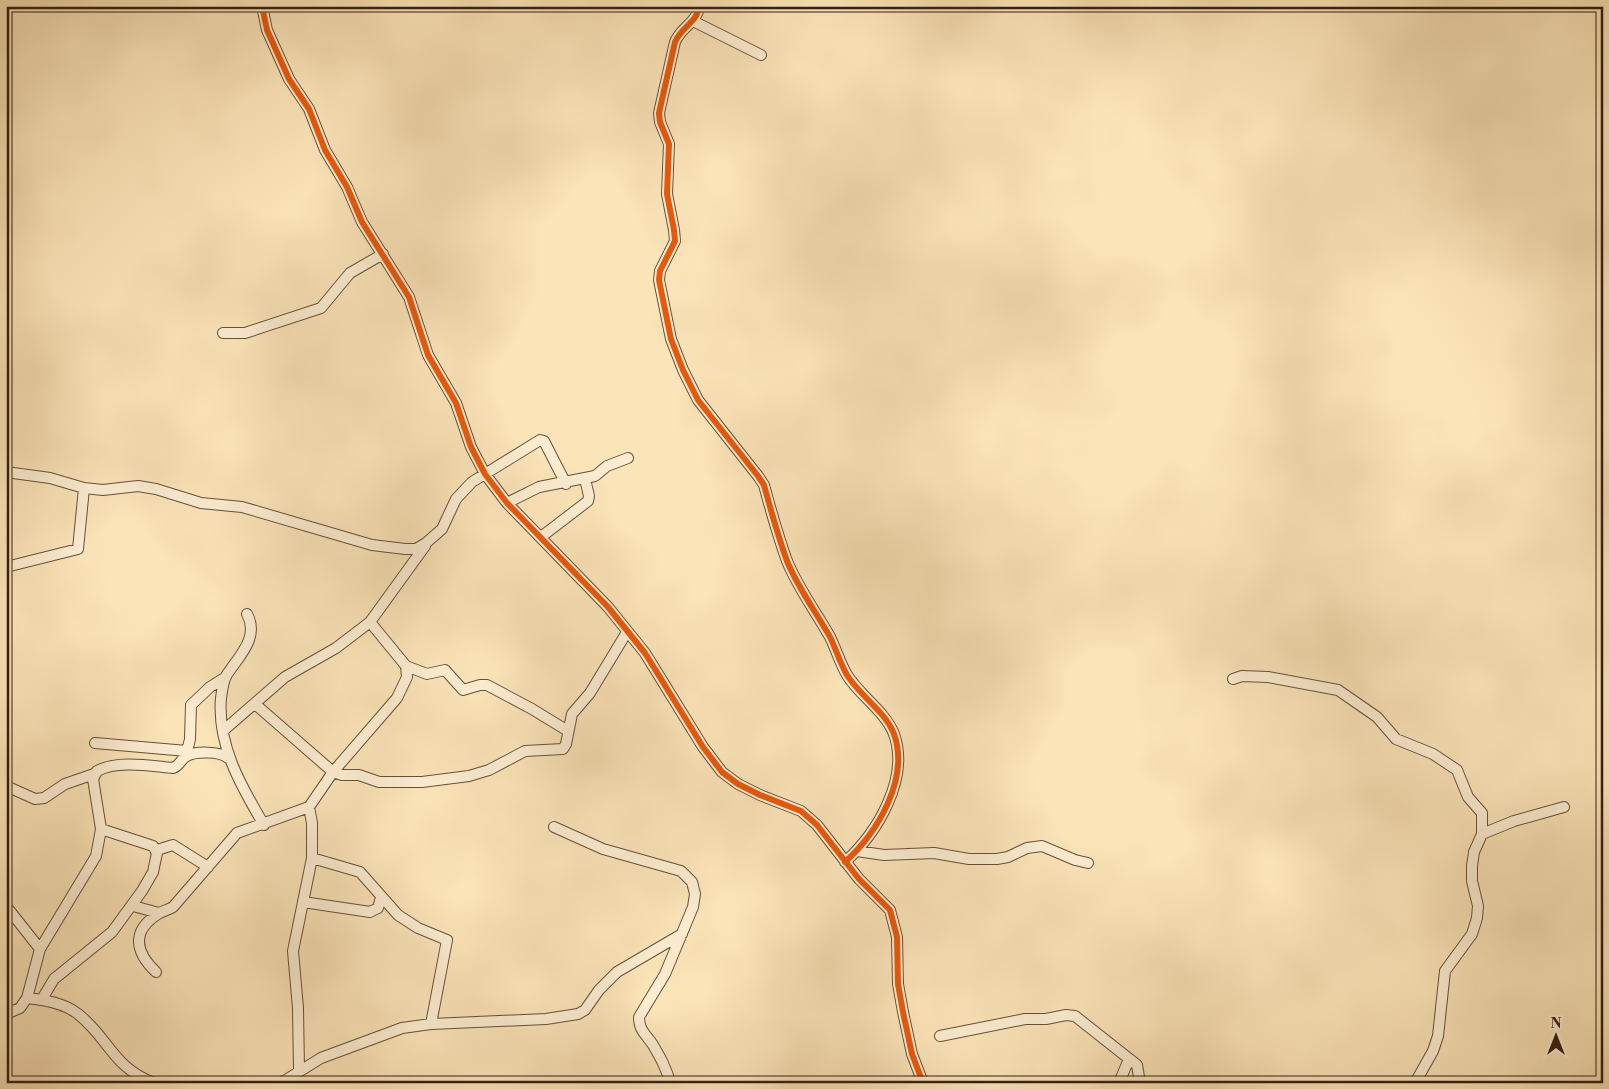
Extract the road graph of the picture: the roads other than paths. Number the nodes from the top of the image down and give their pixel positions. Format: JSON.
{"nodes":[{"id":1,"x":262,"y":6,"type":"edge"},
{"id":2,"x":699,"y":6,"type":"edge"},
{"id":3,"x":693,"y":21,"type":"junction"},
{"id":4,"x":761,"y":55,"type":"dead end"},
{"id":5,"x":383,"y":254,"type":"junction"},
{"id":6,"x":223,"y":333,"type":"dead end"},
{"id":7,"x":628,"y":458,"type":"dead end"},
{"id":8,"x":6,"y":472,"type":"edge"},
{"id":9,"x":485,"y":474,"type":"junction"},
{"id":10,"x":585,"y":479,"type":"junction"},
{"id":11,"x":566,"y":484,"type":"junction"},
{"id":12,"x":84,"y":488,"type":"junction"},
{"id":13,"x":507,"y":503,"type":"junction"},
{"id":14,"x":541,"y":536,"type":"junction"},
{"id":15,"x":426,"y":543,"type":"junction"},
{"id":16,"x":6,"y":567,"type":"edge"},
{"id":17,"x":247,"y":614,"type":"dead end"},
{"id":18,"x":370,"y":622,"type":"junction"},
{"id":19,"x":627,"y":632,"type":"junction"},
{"id":20,"x":406,"y":666,"type":"junction"},
{"id":21,"x":226,"y":676,"type":"junction"},
{"id":22,"x":1234,"y":679,"type":"dead end"},
{"id":23,"x":255,"y":704,"type":"junction"},
{"id":24,"x":224,"y":730,"type":"junction"},
{"id":25,"x":568,"y":731,"type":"junction"},
{"id":26,"x":95,"y":743,"type":"dead end"},
{"id":27,"x":187,"y":754,"type":"junction"},
{"id":28,"x":228,"y":758,"type":"junction"},
{"id":29,"x":333,"y":772,"type":"junction"},
{"id":30,"x":94,"y":774,"type":"junction"},
{"id":31,"x":6,"y":786,"type":"edge"},
{"id":32,"x":309,"y":807,"type":"junction"},
{"id":33,"x":1564,"y":807,"type":"dead end"},
{"id":34,"x":264,"y":825,"type":"junction"},
{"id":35,"x":554,"y":827,"type":"dead end"},
{"id":36,"x":101,"y":829,"type":"junction"},
{"id":37,"x":1482,"y":834,"type":"junction"},
{"id":38,"x":156,"y":850,"type":"junction"},
{"id":39,"x":857,"y":851,"type":"junction"},
{"id":40,"x":312,"y":858,"type":"junction"},
{"id":41,"x":845,"y":862,"type":"junction"},
{"id":42,"x":1088,"y":862,"type":"dead end"},
{"id":43,"x":208,"y":867,"type":"junction"},
{"id":44,"x":381,"y":897,"type":"junction"},
{"id":45,"x":303,"y":902,"type":"junction"},
{"id":46,"x":6,"y":906,"type":"edge"},
{"id":47,"x":132,"y":906,"type":"junction"},
{"id":48,"x":159,"y":913,"type":"junction"},
{"id":49,"x":682,"y":934,"type":"junction"},
{"id":50,"x":40,"y":949,"type":"junction"},
{"id":51,"x":156,"y":972,"type":"dead end"},
{"id":52,"x":27,"y":998,"type":"junction"},
{"id":53,"x":42,"y":1000,"type":"junction"},
{"id":54,"x":6,"y":1014,"type":"edge"},
{"id":55,"x":431,"y":1024,"type":"junction"},
{"id":56,"x":940,"y":1036,"type":"dead end"},
{"id":57,"x":1129,"y":1059,"type":"junction"},
{"id":58,"x":299,"y":1070,"type":"junction"},
{"id":59,"x":154,"y":1083,"type":"edge"},
{"id":60,"x":281,"y":1083,"type":"edge"},
{"id":61,"x":670,"y":1083,"type":"edge"},
{"id":62,"x":923,"y":1083,"type":"edge"},
{"id":63,"x":1119,"y":1083,"type":"edge"},
{"id":64,"x":1140,"y":1083,"type":"edge"},
{"id":65,"x":1415,"y":1083,"type":"edge"}],
"edges":[{"from":1,"to":5,"type":"street"},
{"from":2,"to":3,"type":"street"},
{"from":3,"to":4,"type":"street"},
{"from":3,"to":39,"type":"street"},
{"from":5,"to":6,"type":"street"},
{"from":5,"to":9,"type":"street"},
{"from":7,"to":10,"type":"street"},
{"from":8,"to":12,"type":"street"},
{"from":9,"to":11,"type":"street"},
{"from":9,"to":13,"type":"street"},
{"from":9,"to":15,"type":"street"},
{"from":10,"to":11,"type":"street"},
{"from":10,"to":14,"type":"street"},
{"from":11,"to":13,"type":"street"},
{"from":12,"to":15,"type":"street"},
{"from":12,"to":16,"type":"street"},
{"from":13,"to":14,"type":"street"},
{"from":14,"to":19,"type":"street"},
{"from":15,"to":18,"type":"street"},
{"from":17,"to":21,"type":"street"},
{"from":18,"to":20,"type":"street"},
{"from":18,"to":23,"type":"street"},
{"from":19,"to":25,"type":"street"},
{"from":19,"to":41,"type":"street"},
{"from":20,"to":25,"type":"street"},
{"from":20,"to":29,"type":"street"},
{"from":21,"to":24,"type":"street"},
{"from":21,"to":27,"type":"street"},
{"from":22,"to":37,"type":"street"},
{"from":23,"to":24,"type":"street"},
{"from":23,"to":29,"type":"street"},
{"from":24,"to":28,"type":"street"},
{"from":25,"to":29,"type":"street"},
{"from":26,"to":27,"type":"street"},
{"from":27,"to":28,"type":"street"},
{"from":27,"to":30,"type":"street"},
{"from":28,"to":34,"type":"street"},
{"from":29,"to":32,"type":"street"},
{"from":30,"to":31,"type":"street"},
{"from":30,"to":36,"type":"street"},
{"from":32,"to":34,"type":"street"},
{"from":32,"to":40,"type":"street"},
{"from":33,"to":37,"type":"street"},
{"from":34,"to":43,"type":"street"},
{"from":35,"to":49,"type":"street"},
{"from":36,"to":38,"type":"street"},
{"from":36,"to":50,"type":"street"},
{"from":37,"to":65,"type":"street"},
{"from":38,"to":43,"type":"street"},
{"from":38,"to":47,"type":"street"},
{"from":39,"to":41,"type":"street"},
{"from":39,"to":42,"type":"street"},
{"from":40,"to":44,"type":"street"},
{"from":40,"to":45,"type":"street"},
{"from":41,"to":62,"type":"street"},
{"from":43,"to":48,"type":"street"},
{"from":44,"to":45,"type":"street"},
{"from":44,"to":55,"type":"street"},
{"from":45,"to":58,"type":"street"},
{"from":46,"to":50,"type":"street"},
{"from":47,"to":48,"type":"street"},
{"from":47,"to":53,"type":"street"},
{"from":48,"to":51,"type":"street"},
{"from":49,"to":55,"type":"street"},
{"from":49,"to":61,"type":"street"},
{"from":50,"to":52,"type":"street"},
{"from":52,"to":53,"type":"street"},
{"from":52,"to":54,"type":"street"},
{"from":53,"to":59,"type":"street"},
{"from":55,"to":58,"type":"street"},
{"from":56,"to":57,"type":"street"},
{"from":57,"to":63,"type":"street"},
{"from":57,"to":64,"type":"street"},
{"from":58,"to":60,"type":"street"}]}
